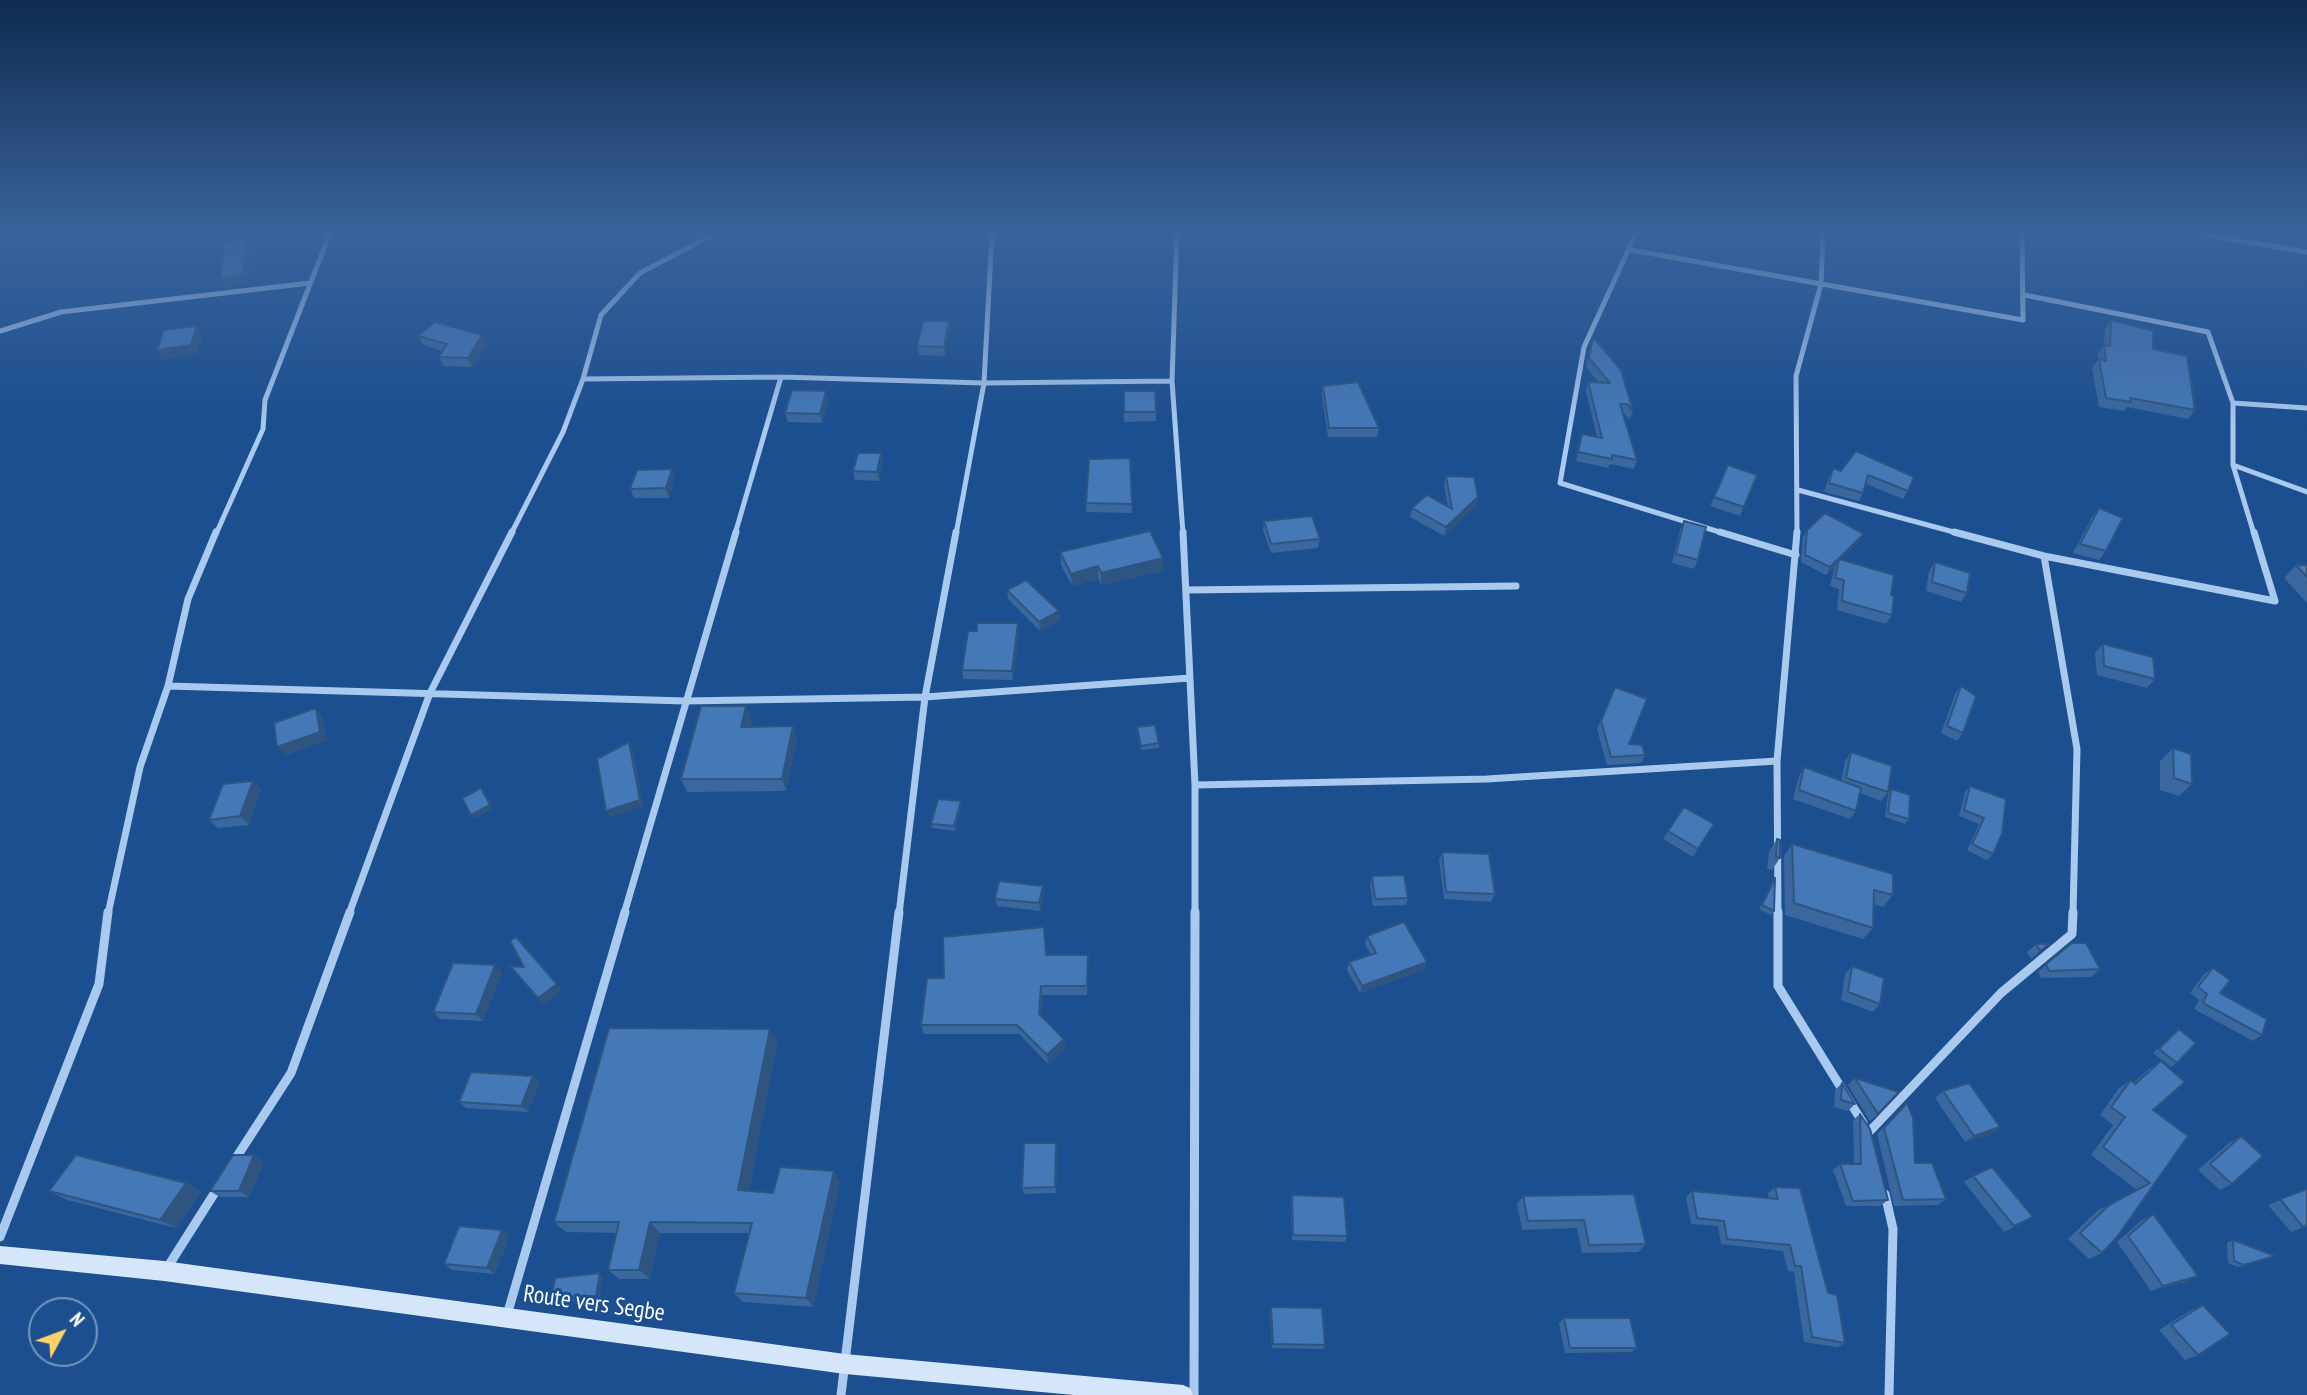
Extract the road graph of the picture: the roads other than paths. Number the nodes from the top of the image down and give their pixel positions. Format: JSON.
{"nodes":[{"id":1,"x":180,"y":298,"type":"edge"},
{"id":2,"x":305,"y":298,"type":"edge"},
{"id":3,"x":617,"y":298,"type":"edge"},
{"id":4,"x":989,"y":298,"type":"edge"},
{"id":5,"x":1175,"y":298,"type":"edge"},
{"id":6,"x":1608,"y":298,"type":"edge"},
{"id":7,"x":1817,"y":298,"type":"edge"},
{"id":8,"x":1900,"y":298,"type":"edge"},
{"id":9,"x":2025,"y":298,"type":"edge"},
{"id":10,"x":2040,"y":298,"type":"edge"},
{"id":11,"x":0,"y":331,"type":"edge"},
{"id":12,"x":781,"y":377,"type":"junction"},
{"id":13,"x":583,"y":379,"type":"junction"},
{"id":14,"x":1172,"y":380,"type":"junction"},
{"id":15,"x":984,"y":383,"type":"junction"},
{"id":16,"x":2233,"y":403,"type":"junction"},
{"id":17,"x":2307,"y":408,"type":"edge"},
{"id":18,"x":2233,"y":465,"type":"junction"},
{"id":19,"x":1798,"y":490,"type":"junction"},
{"id":20,"x":2307,"y":492,"type":"edge"},
{"id":21,"x":1796,"y":555,"type":"junction"},
{"id":22,"x":2044,"y":556,"type":"junction"},
{"id":23,"x":1516,"y":586,"type":"dead end"},
{"id":24,"x":1186,"y":590,"type":"junction"},
{"id":25,"x":1190,"y":678,"type":"junction"},
{"id":26,"x":168,"y":686,"type":"junction"},
{"id":27,"x":430,"y":693,"type":"junction"},
{"id":28,"x":925,"y":697,"type":"junction"},
{"id":29,"x":685,"y":701,"type":"junction"},
{"id":30,"x":1777,"y":761,"type":"junction"},
{"id":31,"x":1195,"y":785,"type":"junction"},
{"id":32,"x":1869,"y":1132,"type":"junction"},
{"id":33,"x":1872,"y":1144,"type":"edge"},
{"id":34,"x":231,"y":1166,"type":"edge"},
{"id":35,"x":224,"y":1178,"type":"edge"},
{"id":36,"x":1881,"y":1181,"type":"edge"},
{"id":37,"x":0,"y":1237,"type":"edge"},
{"id":38,"x":0,"y":1255,"type":"edge"},
{"id":39,"x":164,"y":1271,"type":"junction"},
{"id":40,"x":506,"y":1319,"type":"junction"},
{"id":41,"x":845,"y":1364,"type":"junction"},
{"id":42,"x":841,"y":1395,"type":"edge"},
{"id":43,"x":1183,"y":1395,"type":"edge"},
{"id":44,"x":1194,"y":1395,"type":"edge"},
{"id":45,"x":1889,"y":1395,"type":"edge"}],
"edges":[{"from":1,"to":11,"type":"street"},
{"from":2,"to":26,"type":"street"},
{"from":3,"to":13,"type":"street"},
{"from":4,"to":15,"type":"street"},
{"from":5,"to":14,"type":"street"},
{"from":6,"to":21,"type":"street"},
{"from":7,"to":19,"type":"street"},
{"from":8,"to":9,"type":"street"},
{"from":10,"to":16,"type":"street"},
{"from":12,"to":13,"type":"street"},
{"from":12,"to":15,"type":"street"},
{"from":12,"to":29,"type":"street"},
{"from":13,"to":27,"type":"street"},
{"from":14,"to":15,"type":"street"},
{"from":14,"to":24,"type":"street"},
{"from":15,"to":28,"type":"street"},
{"from":16,"to":17,"type":"street"},
{"from":16,"to":18,"type":"street"},
{"from":18,"to":20,"type":"street"},
{"from":18,"to":22,"type":"street"},
{"from":19,"to":21,"type":"street"},
{"from":19,"to":22,"type":"street"},
{"from":21,"to":30,"type":"street"},
{"from":22,"to":32,"type":"street"},
{"from":23,"to":24,"type":"street"},
{"from":24,"to":25,"type":"street"},
{"from":25,"to":28,"type":"street"},
{"from":25,"to":31,"type":"street"},
{"from":26,"to":27,"type":"street"},
{"from":26,"to":37,"type":"street"},
{"from":27,"to":29,"type":"street"},
{"from":27,"to":34,"type":"street"},
{"from":28,"to":29,"type":"street"},
{"from":28,"to":41,"type":"street"},
{"from":29,"to":40,"type":"street"},
{"from":30,"to":31,"type":"street"},
{"from":30,"to":32,"type":"street"},
{"from":31,"to":44,"type":"street"},
{"from":32,"to":33,"type":"street"},
{"from":35,"to":39,"type":"street"},
{"from":36,"to":45,"type":"street"},
{"from":38,"to":39,"type":"main road","name":"Route vers Segbe"},
{"from":39,"to":40,"type":"main road","name":"Route vers Segbe"},
{"from":40,"to":41,"type":"main road","name":"Route vers Segbe"},
{"from":41,"to":42,"type":"street"},
{"from":41,"to":43,"type":"main road","name":"Route vers Segbe"}]}
